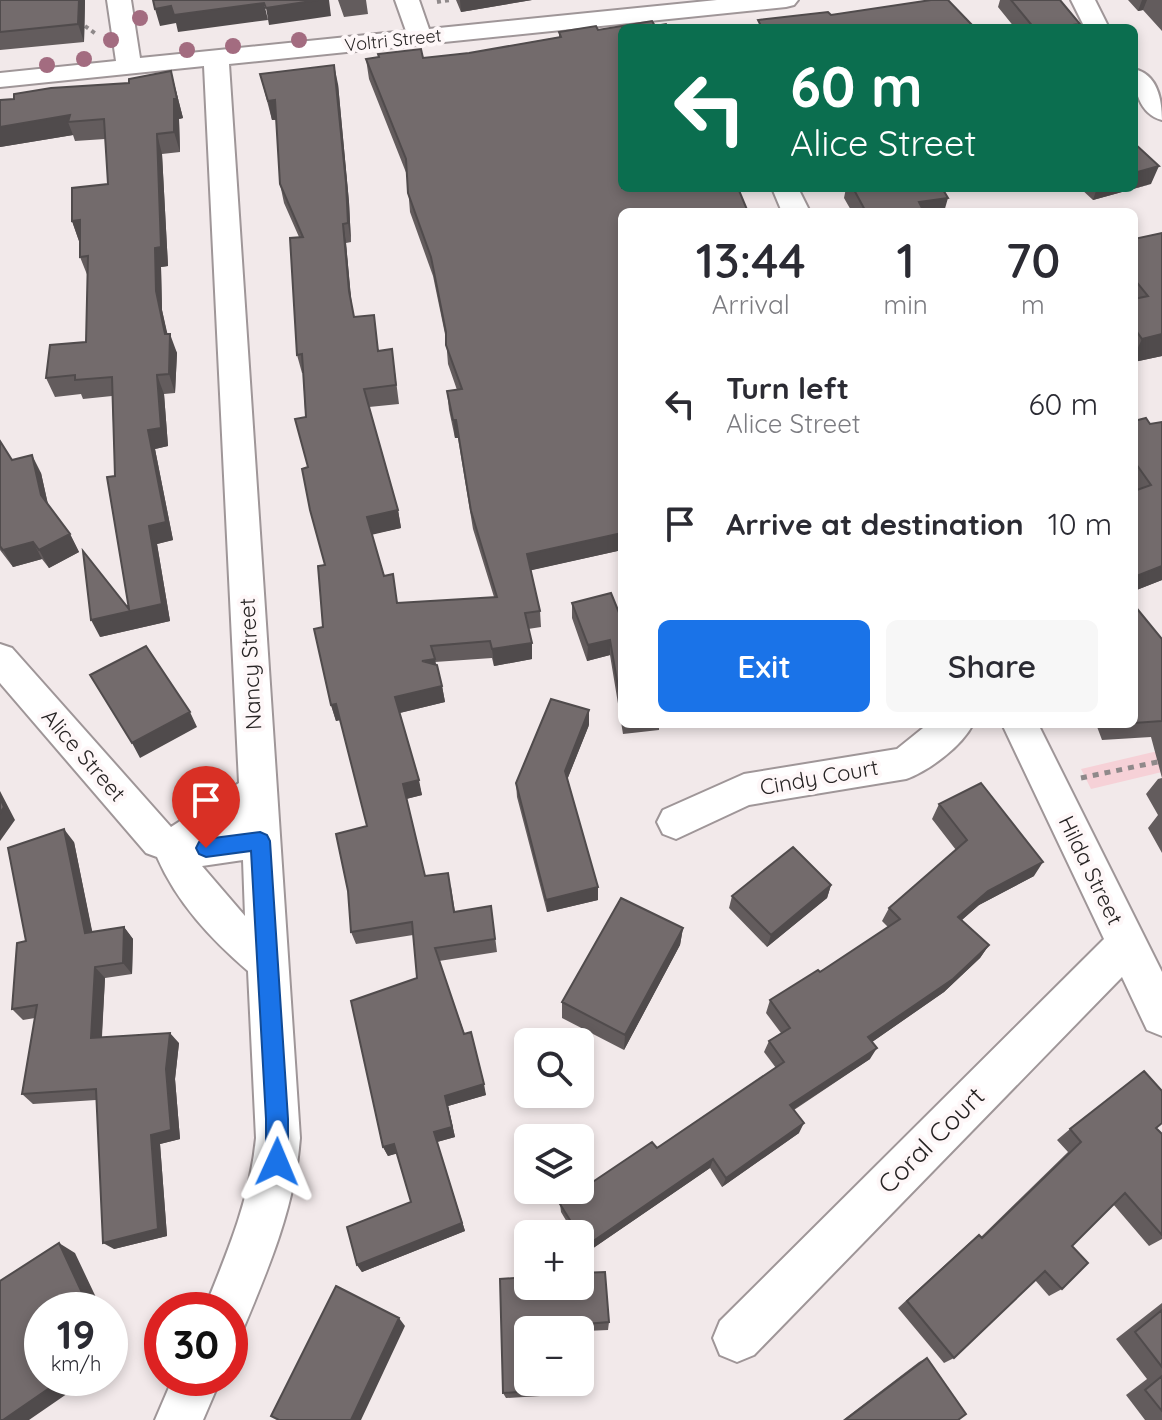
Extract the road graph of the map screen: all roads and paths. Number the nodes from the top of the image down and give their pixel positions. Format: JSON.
{"nodes":[{"id":1,"x":119,"y":0,"type":"edge"},
{"id":2,"x":407,"y":0,"type":"edge"},
{"id":3,"x":450,"y":0,"type":"edge"},
{"id":4,"x":786,"y":0,"type":"edge"},
{"id":5,"x":1083,"y":0,"type":"edge"},
{"id":6,"x":436,"y":2,"type":"dead end"},
{"id":7,"x":712,"y":18,"type":"edge"},
{"id":8,"x":618,"y":24,"type":"edge"},
{"id":9,"x":620,"y":24,"type":"edge"},
{"id":10,"x":1095,"y":24,"type":"edge"},
{"id":11,"x":420,"y":37,"type":"junction"},
{"id":12,"x":216,"y":58,"type":"junction"},
{"id":13,"x":129,"y":66,"type":"junction"},
{"id":14,"x":0,"y":80,"type":"edge"},
{"id":15,"x":1138,"y":81,"type":"edge"},
{"id":16,"x":1162,"y":112,"type":"edge"},
{"id":17,"x":0,"y":658,"type":"edge"},
{"id":18,"x":950,"y":728,"type":"edge"},
{"id":19,"x":1022,"y":728,"type":"edge"},
{"id":20,"x":1162,"y":761,"type":"edge"},
{"id":21,"x":1080,"y":778,"type":"dead end"},
{"id":22,"x":257,"y":792,"type":"junction"},
{"id":23,"x":676,"y":822,"type":"dead end"},
{"id":24,"x":260,"y":841,"type":"junction"},
{"id":25,"x":172,"y":847,"type":"junction"},
{"id":26,"x":1127,"y":944,"type":"junction"},
{"id":27,"x":267,"y":962,"type":"junction"},
{"id":28,"x":1162,"y":1016,"type":"edge"},
{"id":29,"x":235,"y":1292,"type":"edge"},
{"id":30,"x":737,"y":1338,"type":"dead end"},
{"id":31,"x":189,"y":1396,"type":"edge"},
{"id":32,"x":179,"y":1420,"type":"edge"}],
"edges":[{"from":1,"to":13,"type":"street"},
{"from":2,"to":11,"type":"street"},
{"from":3,"to":6,"type":"path"},
{"from":4,"to":7,"type":"street","name":"Voltri Street"},
{"from":5,"to":10,"type":"street"},
{"from":7,"to":9,"type":"street","name":"Voltri Street"},
{"from":8,"to":11,"type":"street","name":"Voltri Street"},
{"from":11,"to":12,"type":"street","name":"Voltri Street"},
{"from":12,"to":13,"type":"street","name":"Voltri Street"},
{"from":12,"to":22,"type":"street","name":"Nancy Street"},
{"from":13,"to":14,"type":"street","name":"Voltri Street"},
{"from":15,"to":16,"type":"street"},
{"from":17,"to":25,"type":"street","name":"Alice Street"},
{"from":18,"to":23,"type":"street","name":"Cindy Court"},
{"from":19,"to":26,"type":"street","name":"Hilda Street"},
{"from":20,"to":21,"type":"path"},
{"from":22,"to":24,"type":"street","name":"Nancy Street"},
{"from":22,"to":25,"type":"street"},
{"from":24,"to":25,"type":"street"},
{"from":24,"to":27,"type":"street","name":"Nancy Street"},
{"from":25,"to":27,"type":"street","name":"Alice Street"},
{"from":26,"to":28,"type":"street","name":"Hilda Street"},
{"from":26,"to":30,"type":"street","name":"Coral Court"},
{"from":27,"to":29,"type":"street","name":"Nancy Street"},
{"from":31,"to":32,"type":"street"}]}
